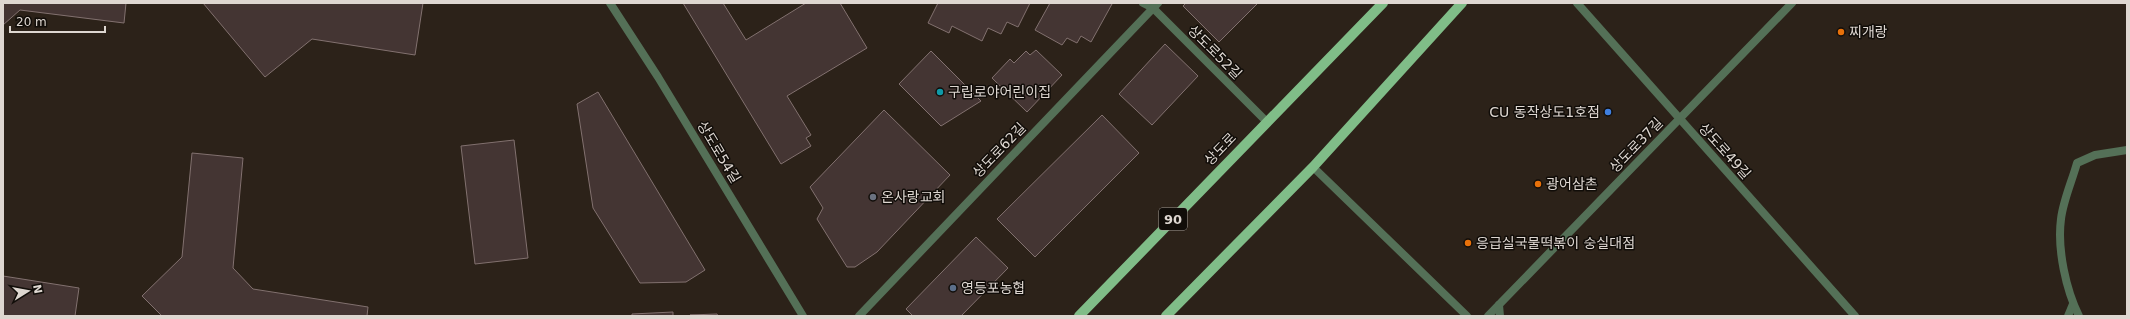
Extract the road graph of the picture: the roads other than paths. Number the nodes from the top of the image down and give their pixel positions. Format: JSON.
{"nodes":[{"id":1,"x":610,"y":3,"type":"edge"},
{"id":2,"x":1143,"y":3,"type":"edge"},
{"id":3,"x":1382,"y":3,"type":"edge"},
{"id":4,"x":1462,"y":3,"type":"edge"},
{"id":5,"x":1577,"y":3,"type":"edge"},
{"id":6,"x":1792,"y":3,"type":"edge"},
{"id":7,"x":1155,"y":6,"type":"edge"},
{"id":8,"x":1679,"y":120,"type":"junction"},
{"id":9,"x":1266,"y":121,"type":"junction"},
{"id":10,"x":2127,"y":150,"type":"edge"},
{"id":11,"x":1313,"y":167,"type":"junction"},
{"id":12,"x":1499,"y":304,"type":"junction"},
{"id":13,"x":2073,"y":304,"type":"junction"},
{"id":14,"x":803,"y":316,"type":"edge"},
{"id":15,"x":859,"y":316,"type":"edge"},
{"id":16,"x":1079,"y":316,"type":"edge"},
{"id":17,"x":1166,"y":316,"type":"edge"},
{"id":18,"x":1467,"y":316,"type":"edge"},
{"id":19,"x":1488,"y":316,"type":"edge"},
{"id":20,"x":1500,"y":316,"type":"edge"},
{"id":21,"x":1855,"y":316,"type":"edge"},
{"id":22,"x":2068,"y":316,"type":"edge"},
{"id":23,"x":2079,"y":316,"type":"edge"}],
"edges":[{"from":1,"to":14,"type":"street","name":"상도로54길"},
{"from":2,"to":7,"type":"street","name":"상도로52길"},
{"from":3,"to":9,"type":"main road","name":"상도로","number":"90"},
{"from":4,"to":11,"type":"main road"},
{"from":5,"to":8,"type":"street","name":"상도로49길"},
{"from":6,"to":8,"type":"street","name":"상도로37길"},
{"from":7,"to":9,"type":"street","name":"상도로52길"},
{"from":7,"to":15,"type":"street","name":"상도로62길"},
{"from":8,"to":12,"type":"street","name":"상도로37길"},
{"from":8,"to":21,"type":"street","name":"상도로49길"},
{"from":9,"to":16,"type":"main road","name":"상도로","number":"90"},
{"from":10,"to":13,"type":"street"},
{"from":11,"to":17,"type":"main road"},
{"from":11,"to":18,"type":"street"},
{"from":12,"to":19,"type":"street","name":"상도로37길"},
{"from":12,"to":20,"type":"street"},
{"from":13,"to":22,"type":"street"},
{"from":13,"to":23,"type":"street"}]}
